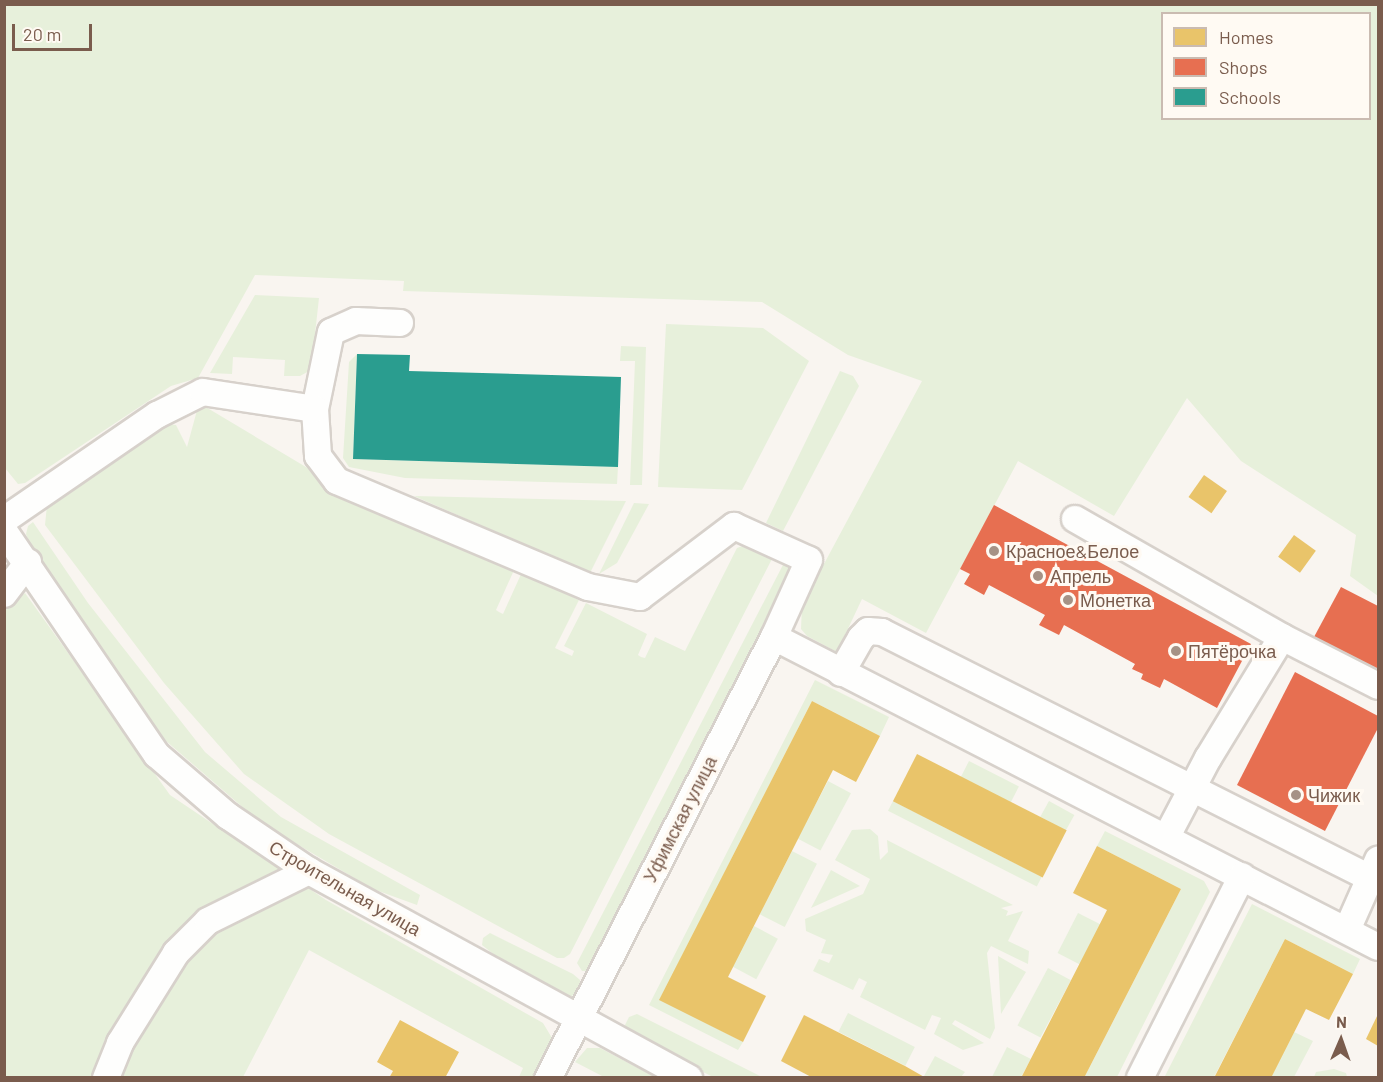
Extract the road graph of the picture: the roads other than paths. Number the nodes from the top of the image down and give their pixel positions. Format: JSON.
{"nodes":[{"id":1,"x":400,"y":323,"type":"dead end"},
{"id":2,"x":315,"y":409,"type":"junction"},
{"id":3,"x":1075,"y":519,"type":"dead end"},
{"id":4,"x":4,"y":520,"type":"edge"},
{"id":5,"x":4,"y":531,"type":"edge"},
{"id":6,"x":28,"y":562,"type":"junction"},
{"id":7,"x":4,"y":594,"type":"edge"},
{"id":8,"x":1282,"y":637,"type":"junction"},
{"id":9,"x":774,"y":638,"type":"junction"},
{"id":10,"x":841,"y":673,"type":"junction"},
{"id":11,"x":1378,"y":686,"type":"edge"},
{"id":12,"x":1191,"y":789,"type":"junction"},
{"id":13,"x":1166,"y":838,"type":"junction"},
{"id":14,"x":1374,"y":869,"type":"edge"},
{"id":15,"x":309,"y":872,"type":"junction"},
{"id":16,"x":1242,"y":876,"type":"junction"},
{"id":17,"x":1347,"y":930,"type":"junction"},
{"id":18,"x":1378,"y":947,"type":"edge"},
{"id":19,"x":578,"y":1018,"type":"junction"},
{"id":20,"x":106,"y":1077,"type":"edge"},
{"id":21,"x":548,"y":1077,"type":"edge"},
{"id":22,"x":689,"y":1077,"type":"edge"},
{"id":23,"x":1140,"y":1077,"type":"edge"}],
"edges":[{"from":1,"to":2,"type":"street"},
{"from":2,"to":4,"type":"street"},
{"from":2,"to":9,"type":"street","name":"Уфимская улица"},
{"from":3,"to":8,"type":"street"},
{"from":5,"to":6,"type":"street","name":"Строительная улица"},
{"from":6,"to":7,"type":"street"},
{"from":6,"to":15,"type":"street","name":"Строительная улица"},
{"from":8,"to":11,"type":"street"},
{"from":8,"to":12,"type":"street"},
{"from":9,"to":10,"type":"street"},
{"from":9,"to":19,"type":"street","name":"Уфимская улица"},
{"from":10,"to":12,"type":"street"},
{"from":10,"to":13,"type":"street"},
{"from":12,"to":13,"type":"street"},
{"from":12,"to":14,"type":"street"},
{"from":13,"to":16,"type":"street"},
{"from":14,"to":17,"type":"street"},
{"from":15,"to":19,"type":"street","name":"Строительная улица"},
{"from":15,"to":20,"type":"street"},
{"from":16,"to":17,"type":"street"},
{"from":16,"to":23,"type":"street"},
{"from":17,"to":18,"type":"street"},
{"from":19,"to":21,"type":"street","name":"Уфимская улица"},
{"from":19,"to":22,"type":"street","name":"Строительная улица"}]}
